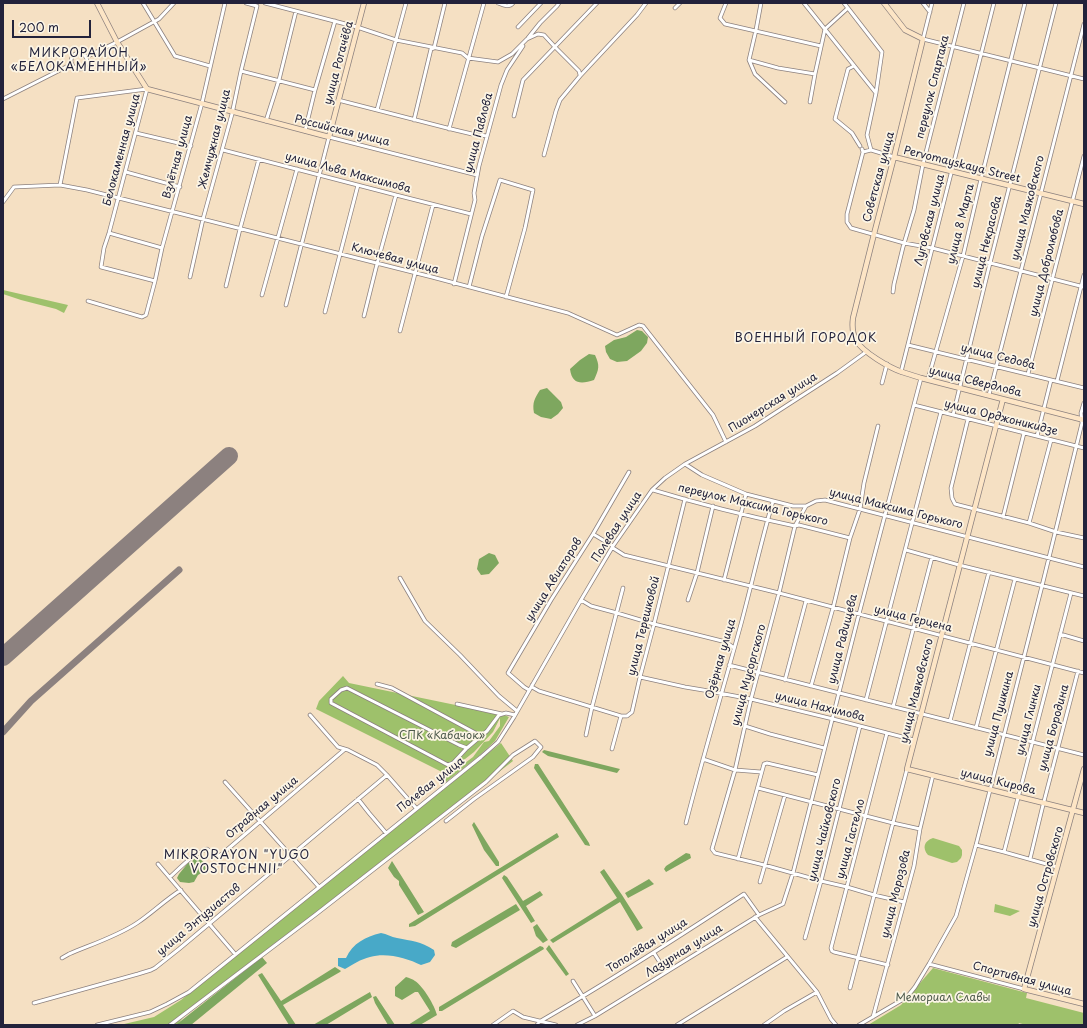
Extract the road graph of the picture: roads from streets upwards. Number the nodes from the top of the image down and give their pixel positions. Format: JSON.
{"nodes":[{"id":1,"x":97,"y":3,"type":"edge"},
{"id":2,"x":143,"y":3,"type":"edge"},
{"id":3,"x":174,"y":3,"type":"edge"},
{"id":4,"x":225,"y":3,"type":"edge"},
{"id":5,"x":246,"y":3,"type":"edge"},
{"id":6,"x":266,"y":3,"type":"edge"},
{"id":7,"x":364,"y":3,"type":"edge"},
{"id":8,"x":406,"y":3,"type":"edge"},
{"id":9,"x":445,"y":3,"type":"edge"},
{"id":10,"x":484,"y":3,"type":"edge"},
{"id":11,"x":498,"y":3,"type":"edge"},
{"id":12,"x":513,"y":3,"type":"edge"},
{"id":13,"x":541,"y":3,"type":"edge"},
{"id":14,"x":559,"y":3,"type":"edge"},
{"id":15,"x":597,"y":3,"type":"edge"},
{"id":16,"x":646,"y":3,"type":"edge"},
{"id":17,"x":680,"y":3,"type":"edge"},
{"id":18,"x":726,"y":3,"type":"edge"},
{"id":19,"x":761,"y":3,"type":"edge"},
{"id":20,"x":804,"y":3,"type":"edge"},
{"id":21,"x":844,"y":3,"type":"edge"},
{"id":22,"x":884,"y":3,"type":"edge"},
{"id":23,"x":923,"y":3,"type":"edge"},
{"id":24,"x":932,"y":3,"type":"edge"},
{"id":25,"x":964,"y":3,"type":"edge"},
{"id":26,"x":994,"y":3,"type":"edge"},
{"id":27,"x":1025,"y":3,"type":"edge"},
{"id":28,"x":1056,"y":3,"type":"edge"},
{"id":29,"x":675,"y":8,"type":"dead end"},
{"id":30,"x":848,"y":8,"type":"junction"},
{"id":31,"x":296,"y":11,"type":"junction"},
{"id":32,"x":930,"y":12,"type":"junction"},
{"id":33,"x":153,"y":21,"type":"junction"},
{"id":34,"x":335,"y":21,"type":"junction"},
{"id":35,"x":1084,"y":24,"type":"edge"},
{"id":36,"x":358,"y":27,"type":"junction"},
{"id":37,"x":518,"y":27,"type":"dead end"},
{"id":38,"x":825,"y":29,"type":"junction"},
{"id":39,"x":756,"y":30,"type":"junction"},
{"id":40,"x":527,"y":39,"type":"junction"},
{"id":41,"x":923,"y":39,"type":"junction"},
{"id":42,"x":396,"y":40,"type":"junction"},
{"id":43,"x":117,"y":42,"type":"junction"},
{"id":44,"x":821,"y":46,"type":"junction"},
{"id":45,"x":953,"y":46,"type":"junction"},
{"id":46,"x":555,"y":47,"type":"junction"},
{"id":47,"x":434,"y":48,"type":"junction"},
{"id":48,"x":982,"y":53,"type":"junction"},
{"id":49,"x":86,"y":57,"type":"junction"},
{"id":50,"x":468,"y":58,"type":"junction"},
{"id":51,"x":749,"y":60,"type":"junction"},
{"id":52,"x":1010,"y":60,"type":"junction"},
{"id":53,"x":72,"y":64,"type":"junction"},
{"id":54,"x":210,"y":66,"type":"junction"},
{"id":55,"x":854,"y":66,"type":"junction"},
{"id":56,"x":1039,"y":68,"type":"junction"},
{"id":57,"x":241,"y":71,"type":"junction"},
{"id":58,"x":815,"y":74,"type":"junction"},
{"id":59,"x":580,"y":75,"type":"junction"},
{"id":60,"x":1072,"y":76,"type":"junction"},
{"id":61,"x":1084,"y":79,"type":"edge"},
{"id":62,"x":279,"y":80,"type":"junction"},
{"id":63,"x":147,"y":89,"type":"junction"},
{"id":64,"x":315,"y":90,"type":"junction"},
{"id":65,"x":876,"y":92,"type":"junction"},
{"id":66,"x":3,"y":98,"type":"edge"},
{"id":67,"x":338,"y":100,"type":"junction"},
{"id":68,"x":785,"y":102,"type":"dead end"},
{"id":69,"x":810,"y":102,"type":"dead end"},
{"id":70,"x":202,"y":103,"type":"junction"},
{"id":71,"x":377,"y":110,"type":"junction"},
{"id":72,"x":232,"y":112,"type":"junction"},
{"id":73,"x":514,"y":116,"type":"dead end"},
{"id":74,"x":414,"y":120,"type":"junction"},
{"id":75,"x":266,"y":121,"type":"junction"},
{"id":76,"x":449,"y":129,"type":"junction"},
{"id":77,"x":305,"y":131,"type":"junction"},
{"id":78,"x":136,"y":133,"type":"junction"},
{"id":79,"x":487,"y":136,"type":"junction"},
{"id":80,"x":329,"y":137,"type":"junction"},
{"id":81,"x":190,"y":146,"type":"junction"},
{"id":82,"x":862,"y":149,"type":"junction"},
{"id":83,"x":223,"y":150,"type":"junction"},
{"id":84,"x":871,"y":150,"type":"junction"},
{"id":85,"x":544,"y":155,"type":"dead end"},
{"id":86,"x":1084,"y":156,"type":"edge"},
{"id":87,"x":894,"y":157,"type":"junction"},
{"id":88,"x":259,"y":159,"type":"junction"},
{"id":89,"x":923,"y":164,"type":"junction"},
{"id":90,"x":297,"y":169,"type":"junction"},
{"id":91,"x":952,"y":171,"type":"junction"},
{"id":92,"x":126,"y":172,"type":"junction"},
{"id":93,"x":320,"y":175,"type":"junction"},
{"id":94,"x":477,"y":175,"type":"junction"},
{"id":95,"x":981,"y":178,"type":"junction"},
{"id":96,"x":60,"y":185,"type":"junction"},
{"id":97,"x":358,"y":185,"type":"junction"},
{"id":98,"x":1010,"y":186,"type":"junction"},
{"id":99,"x":180,"y":187,"type":"junction"},
{"id":100,"x":1042,"y":193,"type":"junction"},
{"id":101,"x":396,"y":195,"type":"junction"},
{"id":102,"x":119,"y":198,"type":"junction"},
{"id":103,"x":1072,"y":201,"type":"junction"},
{"id":104,"x":3,"y":202,"type":"edge"},
{"id":105,"x":1084,"y":204,"type":"edge"},
{"id":106,"x":433,"y":205,"type":"junction"},
{"id":107,"x":172,"y":212,"type":"junction"},
{"id":108,"x":471,"y":214,"type":"junction"},
{"id":109,"x":203,"y":219,"type":"junction"},
{"id":110,"x":240,"y":229,"type":"junction"},
{"id":111,"x":109,"y":233,"type":"junction"},
{"id":112,"x":874,"y":234,"type":"junction"},
{"id":113,"x":277,"y":238,"type":"junction"},
{"id":114,"x":904,"y":242,"type":"junction"},
{"id":115,"x":301,"y":245,"type":"junction"},
{"id":116,"x":162,"y":248,"type":"junction"},
{"id":117,"x":932,"y":248,"type":"junction"},
{"id":118,"x":340,"y":254,"type":"junction"},
{"id":119,"x":963,"y":256,"type":"junction"},
{"id":120,"x":990,"y":263,"type":"junction"},
{"id":121,"x":377,"y":264,"type":"junction"},
{"id":122,"x":1021,"y":271,"type":"junction"},
{"id":123,"x":414,"y":274,"type":"junction"},
{"id":124,"x":1084,"y":276,"type":"edge"},
{"id":125,"x":190,"y":277,"type":"dead end"},
{"id":126,"x":1052,"y":279,"type":"junction"},
{"id":127,"x":155,"y":281,"type":"junction"},
{"id":128,"x":454,"y":284,"type":"junction"},
{"id":129,"x":226,"y":286,"type":"dead end"},
{"id":130,"x":469,"y":287,"type":"junction"},
{"id":131,"x":1083,"y":287,"type":"edge"},
{"id":132,"x":894,"y":292,"type":"dead end"},
{"id":133,"x":262,"y":295,"type":"dead end"},
{"id":134,"x":506,"y":297,"type":"junction"},
{"id":135,"x":88,"y":301,"type":"dead end"},
{"id":136,"x":286,"y":305,"type":"dead end"},
{"id":137,"x":325,"y":312,"type":"dead end"},
{"id":138,"x":364,"y":316,"type":"dead end"},
{"id":139,"x":400,"y":331,"type":"dead end"},
{"id":140,"x":908,"y":344,"type":"junction"},
{"id":141,"x":936,"y":351,"type":"junction"},
{"id":142,"x":866,"y":352,"type":"junction"},
{"id":143,"x":967,"y":359,"type":"junction"},
{"id":144,"x":887,"y":364,"type":"junction"},
{"id":145,"x":996,"y":366,"type":"junction"},
{"id":146,"x":901,"y":372,"type":"junction"},
{"id":147,"x":1028,"y":374,"type":"junction"},
{"id":148,"x":921,"y":378,"type":"junction"},
{"id":149,"x":928,"y":379,"type":"junction"},
{"id":150,"x":1051,"y":380,"type":"junction"},
{"id":151,"x":1056,"y":381,"type":"junction"},
{"id":152,"x":882,"y":383,"type":"dead end"},
{"id":153,"x":960,"y":387,"type":"junction"},
{"id":154,"x":1084,"y":388,"type":"edge"},
{"id":155,"x":989,"y":395,"type":"junction"},
{"id":156,"x":1003,"y":399,"type":"junction"},
{"id":157,"x":1084,"y":403,"type":"edge"},
{"id":158,"x":914,"y":405,"type":"junction"},
{"id":159,"x":1043,"y":409,"type":"junction"},
{"id":160,"x":941,"y":412,"type":"junction"},
{"id":161,"x":953,"y":415,"type":"junction"},
{"id":162,"x":968,"y":419,"type":"junction"},
{"id":163,"x":1083,"y":420,"type":"edge"},
{"id":164,"x":878,"y":426,"type":"dead end"},
{"id":165,"x":996,"y":426,"type":"junction"},
{"id":166,"x":1024,"y":433,"type":"junction"},
{"id":167,"x":1037,"y":436,"type":"junction"},
{"id":168,"x":1051,"y":440,"type":"junction"},
{"id":169,"x":726,"y":442,"type":"junction"},
{"id":170,"x":1077,"y":447,"type":"junction"},
{"id":171,"x":1084,"y":448,"type":"edge"},
{"id":172,"x":686,"y":464,"type":"junction"},
{"id":173,"x":629,"y":472,"type":"dead end"},
{"id":174,"x":652,"y":490,"type":"junction"},
{"id":175,"x":746,"y":494,"type":"junction"},
{"id":176,"x":685,"y":499,"type":"junction"},
{"id":177,"x":773,"y":501,"type":"junction"},
{"id":178,"x":713,"y":506,"type":"junction"},
{"id":179,"x":806,"y":506,"type":"junction"},
{"id":180,"x":860,"y":509,"type":"junction"},
{"id":181,"x":975,"y":509,"type":"junction"},
{"id":182,"x":741,"y":513,"type":"junction"},
{"id":183,"x":884,"y":515,"type":"junction"},
{"id":184,"x":1003,"y":517,"type":"junction"},
{"id":185,"x":767,"y":520,"type":"junction"},
{"id":186,"x":913,"y":522,"type":"junction"},
{"id":187,"x":1029,"y":524,"type":"junction"},
{"id":188,"x":795,"y":526,"type":"junction"},
{"id":189,"x":1056,"y":532,"type":"junction"},
{"id":190,"x":593,"y":534,"type":"junction"},
{"id":191,"x":968,"y":537,"type":"junction"},
{"id":192,"x":850,"y":538,"type":"junction"},
{"id":193,"x":1084,"y":538,"type":"edge"},
{"id":194,"x":613,"y":547,"type":"junction"},
{"id":195,"x":906,"y":550,"type":"junction"},
{"id":196,"x":932,"y":557,"type":"junction"},
{"id":197,"x":1049,"y":558,"type":"junction"},
{"id":198,"x":959,"y":565,"type":"junction"},
{"id":199,"x":668,"y":566,"type":"junction"},
{"id":200,"x":1084,"y":567,"type":"edge"},
{"id":201,"x":989,"y":572,"type":"junction"},
{"id":202,"x":697,"y":573,"type":"junction"},
{"id":203,"x":400,"y":578,"type":"dead end"},
{"id":204,"x":1015,"y":579,"type":"junction"},
{"id":205,"x":724,"y":580,"type":"junction"},
{"id":206,"x":1042,"y":586,"type":"junction"},
{"id":207,"x":751,"y":587,"type":"junction"},
{"id":208,"x":623,"y":588,"type":"dead end"},
{"id":209,"x":1071,"y":593,"type":"junction"},
{"id":210,"x":779,"y":594,"type":"junction"},
{"id":211,"x":1084,"y":596,"type":"edge"},
{"id":212,"x":581,"y":600,"type":"junction"},
{"id":213,"x":688,"y":600,"type":"dead end"},
{"id":214,"x":806,"y":601,"type":"junction"},
{"id":215,"x":833,"y":608,"type":"junction"},
{"id":216,"x":617,"y":613,"type":"junction"},
{"id":217,"x":859,"y":614,"type":"junction"},
{"id":218,"x":887,"y":622,"type":"junction"},
{"id":219,"x":654,"y":624,"type":"junction"},
{"id":220,"x":913,"y":628,"type":"junction"},
{"id":221,"x":1060,"y":634,"type":"junction"},
{"id":222,"x":941,"y":635,"type":"junction"},
{"id":223,"x":1084,"y":641,"type":"edge"},
{"id":224,"x":970,"y":643,"type":"junction"},
{"id":225,"x":734,"y":648,"type":"junction"},
{"id":226,"x":996,"y":650,"type":"junction"},
{"id":227,"x":1024,"y":657,"type":"junction"},
{"id":228,"x":1052,"y":664,"type":"junction"},
{"id":229,"x":729,"y":665,"type":"junction"},
{"id":230,"x":1078,"y":671,"type":"junction"},
{"id":231,"x":758,"y":673,"type":"junction"},
{"id":232,"x":1084,"y":673,"type":"edge"},
{"id":233,"x":640,"y":677,"type":"junction"},
{"id":234,"x":785,"y":680,"type":"junction"},
{"id":235,"x":377,"y":684,"type":"dead end"},
{"id":236,"x":532,"y":685,"type":"junction"},
{"id":237,"x":811,"y":686,"type":"junction"},
{"id":238,"x":529,"y":690,"type":"junction"},
{"id":239,"x":721,"y":693,"type":"junction"},
{"id":240,"x":839,"y":693,"type":"junction"},
{"id":241,"x":751,"y":699,"type":"junction"},
{"id":242,"x":866,"y":700,"type":"junction"},
{"id":243,"x":457,"y":704,"type":"dead end"},
{"id":244,"x":893,"y":707,"type":"junction"},
{"id":245,"x":592,"y":708,"type":"junction"},
{"id":246,"x":517,"y":712,"type":"junction"},
{"id":247,"x":310,"y":714,"type":"dead end"},
{"id":248,"x":502,"y":714,"type":"junction"},
{"id":249,"x":921,"y":714,"type":"junction"},
{"id":250,"x":515,"y":715,"type":"junction"},
{"id":251,"x":621,"y":716,"type":"junction"},
{"id":252,"x":833,"y":719,"type":"junction"},
{"id":253,"x":950,"y":721,"type":"junction"},
{"id":254,"x":745,"y":726,"type":"junction"},
{"id":255,"x":860,"y":726,"type":"junction"},
{"id":256,"x":976,"y":728,"type":"junction"},
{"id":257,"x":887,"y":733,"type":"junction"},
{"id":258,"x":586,"y":735,"type":"dead end"},
{"id":259,"x":1004,"y":735,"type":"junction"},
{"id":260,"x":481,"y":736,"type":"junction"},
{"id":261,"x":914,"y":740,"type":"junction"},
{"id":262,"x":1032,"y":742,"type":"junction"},
{"id":263,"x":468,"y":748,"type":"junction"},
{"id":264,"x":824,"y":748,"type":"junction"},
{"id":265,"x":1058,"y":748,"type":"junction"},
{"id":266,"x":612,"y":749,"type":"dead end"},
{"id":267,"x":344,"y":750,"type":"junction"},
{"id":268,"x":1084,"y":755,"type":"edge"},
{"id":269,"x":703,"y":759,"type":"junction"},
{"id":270,"x":907,"y":769,"type":"junction"},
{"id":271,"x":1084,"y":769,"type":"edge"},
{"id":272,"x":735,"y":770,"type":"junction"},
{"id":273,"x":761,"y":772,"type":"junction"},
{"id":274,"x":388,"y":775,"type":"junction"},
{"id":275,"x":818,"y":775,"type":"junction"},
{"id":276,"x":933,"y":775,"type":"junction"},
{"id":277,"x":225,"y":782,"type":"dead end"},
{"id":278,"x":758,"y":788,"type":"junction"},
{"id":279,"x":989,"y":790,"type":"junction"},
{"id":280,"x":785,"y":795,"type":"junction"},
{"id":281,"x":1018,"y":797,"type":"junction"},
{"id":282,"x":358,"y":799,"type":"junction"},
{"id":283,"x":811,"y":802,"type":"junction"},
{"id":284,"x":1044,"y":803,"type":"junction"},
{"id":285,"x":416,"y":808,"type":"junction"},
{"id":286,"x":840,"y":809,"type":"junction"},
{"id":287,"x":1073,"y":810,"type":"junction"},
{"id":288,"x":1084,"y":813,"type":"edge"},
{"id":289,"x":866,"y":816,"type":"junction"},
{"id":290,"x":260,"y":821,"type":"junction"},
{"id":291,"x":446,"y":822,"type":"dead end"},
{"id":292,"x":686,"y":823,"type":"dead end"},
{"id":293,"x":893,"y":823,"type":"junction"},
{"id":294,"x":920,"y":829,"type":"junction"},
{"id":295,"x":386,"y":833,"type":"junction"},
{"id":296,"x":976,"y":845,"type":"junction"},
{"id":297,"x":1004,"y":852,"type":"junction"},
{"id":298,"x":290,"y":856,"type":"junction"},
{"id":299,"x":738,"y":858,"type":"junction"},
{"id":300,"x":1030,"y":859,"type":"junction"},
{"id":301,"x":158,"y":864,"type":"dead end"},
{"id":302,"x":764,"y":865,"type":"junction"},
{"id":303,"x":1057,"y":867,"type":"junction"},
{"id":304,"x":793,"y":873,"type":"junction"},
{"id":305,"x":170,"y":877,"type":"junction"},
{"id":306,"x":821,"y":881,"type":"junction"},
{"id":307,"x":760,"y":882,"type":"dead end"},
{"id":308,"x":319,"y":887,"type":"junction"},
{"id":309,"x":847,"y":887,"type":"junction"},
{"id":310,"x":181,"y":890,"type":"junction"},
{"id":311,"x":874,"y":895,"type":"junction"},
{"id":312,"x":904,"y":902,"type":"junction"},
{"id":313,"x":783,"y":904,"type":"joint"},
{"id":314,"x":759,"y":915,"type":"junction"},
{"id":315,"x":755,"y":917,"type":"junction"},
{"id":316,"x":209,"y":924,"type":"junction"},
{"id":317,"x":805,"y":938,"type":"dead end"},
{"id":318,"x":654,"y":953,"type":"junction"},
{"id":319,"x":235,"y":954,"type":"junction"},
{"id":320,"x":787,"y":957,"type":"junction"},
{"id":321,"x":858,"y":957,"type":"junction"},
{"id":322,"x":62,"y":958,"type":"dead end"},
{"id":323,"x":930,"y":964,"type":"junction"},
{"id":324,"x":888,"y":965,"type":"junction"},
{"id":325,"x":666,"y":972,"type":"junction"},
{"id":326,"x":573,"y":981,"type":"dead end"},
{"id":327,"x":850,"y":988,"type":"dead end"},
{"id":328,"x":1024,"y":989,"type":"junction"},
{"id":329,"x":817,"y":992,"type":"junction"},
{"id":330,"x":583,"y":997,"type":"junction"},
{"id":331,"x":34,"y":1003,"type":"dead end"},
{"id":332,"x":1084,"y":1004,"type":"edge"},
{"id":333,"x":595,"y":1016,"type":"junction"},
{"id":334,"x":873,"y":1017,"type":"junction"},
{"id":335,"x":538,"y":1023,"type":"edge"},
{"id":336,"x":97,"y":1025,"type":"edge"},
{"id":337,"x":170,"y":1025,"type":"edge"},
{"id":338,"x":493,"y":1025,"type":"edge"},
{"id":339,"x":556,"y":1025,"type":"edge"},
{"id":340,"x":577,"y":1025,"type":"edge"},
{"id":341,"x":677,"y":1025,"type":"edge"},
{"id":342,"x":764,"y":1025,"type":"edge"},
{"id":343,"x":836,"y":1025,"type":"edge"},
{"id":344,"x":859,"y":1025,"type":"edge"}],
"edges":[{"from":1,"to":43,"type":"street","name":"Белокаменная улица"},
{"from":2,"to":33,"type":"street"},
{"from":3,"to":33,"type":"street"},
{"from":4,"to":54,"type":"street","name":"Взлётная улица"},
{"from":5,"to":57,"type":"street","name":"Жемчужная улица"},
{"from":6,"to":31,"type":"street"},
{"from":7,"to":36,"type":"street","name":"улица Рогачёва"},
{"from":8,"to":42,"type":"street"},
{"from":9,"to":47,"type":"street"},
{"from":10,"to":50,"type":"street"},
{"from":11,"to":12,"type":"street"},
{"from":13,"to":37,"type":"street"},
{"from":14,"to":40,"type":"street","name":"улица Павлова"},
{"from":15,"to":46,"type":"street"},
{"from":16,"to":59,"type":"street"},
{"from":17,"to":29,"type":"street"},
{"from":18,"to":39,"type":"street"},
{"from":19,"to":39,"type":"street"},
{"from":20,"to":38,"type":"street"},
{"from":21,"to":30,"type":"street"},
{"from":22,"to":41,"type":"street"},
{"from":23,"to":32,"type":"street"},
{"from":24,"to":32,"type":"street","name":"Советская улица"},
{"from":25,"to":45,"type":"street","name":"переулок Спартака"},
{"from":26,"to":48,"type":"street","name":"Луговская улица"},
{"from":27,"to":52,"type":"street","name":"улица 8 Марта"},
{"from":28,"to":56,"type":"street","name":"улица Некрасова"},
{"from":30,"to":38,"type":"street"},
{"from":30,"to":65,"type":"street"},
{"from":31,"to":34,"type":"street"},
{"from":31,"to":62,"type":"street"},
{"from":32,"to":41,"type":"street","name":"Советская улица"},
{"from":33,"to":43,"type":"street"},
{"from":33,"to":54,"type":"street"},
{"from":34,"to":36,"type":"street"},
{"from":34,"to":64,"type":"street"},
{"from":35,"to":60,"type":"street","name":"улица Маяковского"},
{"from":36,"to":42,"type":"street"},
{"from":36,"to":67,"type":"street","name":"улица Рогачёва"},
{"from":38,"to":44,"type":"street"},
{"from":38,"to":55,"type":"street"},
{"from":39,"to":44,"type":"street"},
{"from":39,"to":51,"type":"street"},
{"from":40,"to":46,"type":"street"},
{"from":40,"to":50,"type":"street"},
{"from":40,"to":79,"type":"street","name":"улица Павлова"},
{"from":41,"to":45,"type":"street"},
{"from":41,"to":87,"type":"street","name":"Советская улица"},
{"from":42,"to":47,"type":"street"},
{"from":42,"to":71,"type":"street"},
{"from":43,"to":49,"type":"street"},
{"from":43,"to":63,"type":"street","name":"Белокаменная улица"},
{"from":44,"to":58,"type":"street"},
{"from":45,"to":48,"type":"street"},
{"from":45,"to":89,"type":"street","name":"переулок Спартака"},
{"from":46,"to":59,"type":"street"},
{"from":46,"to":73,"type":"street"},
{"from":47,"to":50,"type":"street"},
{"from":47,"to":74,"type":"street"},
{"from":48,"to":52,"type":"street"},
{"from":48,"to":91,"type":"street","name":"Луговская улица"},
{"from":49,"to":53,"type":"street"},
{"from":49,"to":53,"type":"street"},
{"from":50,"to":76,"type":"street"},
{"from":51,"to":58,"type":"street"},
{"from":51,"to":68,"type":"street"},
{"from":52,"to":56,"type":"street"},
{"from":52,"to":95,"type":"street","name":"улица 8 Марта"},
{"from":53,"to":66,"type":"street"},
{"from":54,"to":70,"type":"street","name":"Взлётная улица"},
{"from":55,"to":65,"type":"street"},
{"from":55,"to":82,"type":"street"},
{"from":56,"to":60,"type":"street"},
{"from":56,"to":98,"type":"street","name":"улица Некрасова"},
{"from":57,"to":62,"type":"street"},
{"from":57,"to":72,"type":"street","name":"Жемчужная улица"},
{"from":58,"to":69,"type":"street"},
{"from":59,"to":85,"type":"street"},
{"from":60,"to":61,"type":"street"},
{"from":60,"to":100,"type":"street","name":"улица Маяковского"},
{"from":62,"to":64,"type":"street"},
{"from":62,"to":75,"type":"street"},
{"from":63,"to":70,"type":"street","name":"Российская улица"},
{"from":63,"to":78,"type":"street","name":"Белокаменная улица"},
{"from":63,"to":96,"type":"street"},
{"from":64,"to":77,"type":"street"},
{"from":65,"to":84,"type":"street"},
{"from":67,"to":71,"type":"street"},
{"from":67,"to":80,"type":"street","name":"улица Рогачёва"},
{"from":70,"to":72,"type":"street","name":"Российская улица"},
{"from":70,"to":81,"type":"street","name":"Взлётная улица"},
{"from":71,"to":74,"type":"street"},
{"from":72,"to":75,"type":"street","name":"Российская улица"},
{"from":72,"to":83,"type":"street","name":"Жемчужная улица"},
{"from":74,"to":76,"type":"street"},
{"from":75,"to":77,"type":"street","name":"Российская улица"},
{"from":76,"to":79,"type":"street"},
{"from":77,"to":80,"type":"street","name":"Российская улица"},
{"from":78,"to":81,"type":"street"},
{"from":78,"to":92,"type":"street","name":"Белокаменная улица"},
{"from":79,"to":94,"type":"street","name":"улица Павлова"},
{"from":80,"to":93,"type":"street","name":"улица Рогачёва"},
{"from":80,"to":94,"type":"street","name":"Российская улица"},
{"from":81,"to":99,"type":"street","name":"Взлётная улица"},
{"from":82,"to":84,"type":"street"},
{"from":82,"to":112,"type":"street"},
{"from":83,"to":88,"type":"street","name":"улица Льва Максимова"},
{"from":83,"to":109,"type":"street","name":"Жемчужная улица"},
{"from":84,"to":87,"type":"street","name":"Pervomayskaya Street"},
{"from":86,"to":103,"type":"street","name":"улица Добролюбова"},
{"from":87,"to":89,"type":"street","name":"Pervomayskaya Street"},
{"from":87,"to":112,"type":"street","name":"Советская улица"},
{"from":88,"to":90,"type":"street","name":"улица Льва Максимова"},
{"from":88,"to":110,"type":"street"},
{"from":89,"to":91,"type":"street","name":"Pervomayskaya Street"},
{"from":89,"to":114,"type":"street","name":"переулок Спартака"},
{"from":90,"to":93,"type":"street","name":"улица Льва Максимова"},
{"from":90,"to":113,"type":"street"},
{"from":91,"to":95,"type":"street","name":"Pervomayskaya Street"},
{"from":91,"to":117,"type":"street","name":"Луговская улица"},
{"from":92,"to":99,"type":"street"},
{"from":92,"to":102,"type":"street","name":"Белокаменная улица"},
{"from":93,"to":97,"type":"street","name":"улица Льва Максимова"},
{"from":93,"to":115,"type":"street","name":"улица Рогачёва"},
{"from":94,"to":108,"type":"street","name":"улица Павлова"},
{"from":95,"to":98,"type":"street","name":"Pervomayskaya Street"},
{"from":95,"to":119,"type":"street","name":"улица 8 Марта"},
{"from":96,"to":102,"type":"street","name":"Ключевая улица"},
{"from":96,"to":104,"type":"street","name":"Ключевая улица"},
{"from":97,"to":101,"type":"street","name":"улица Льва Максимова"},
{"from":97,"to":118,"type":"street"},
{"from":98,"to":100,"type":"street","name":"Pervomayskaya Street"},
{"from":98,"to":120,"type":"street","name":"улица Некрасова"},
{"from":99,"to":107,"type":"street","name":"Взлётная улица"},
{"from":100,"to":103,"type":"street","name":"Pervomayskaya Street"},
{"from":100,"to":122,"type":"street","name":"улица Маяковского"},
{"from":101,"to":106,"type":"street","name":"улица Льва Максимова"},
{"from":101,"to":121,"type":"street"},
{"from":102,"to":107,"type":"street","name":"Ключевая улица"},
{"from":102,"to":111,"type":"street","name":"Белокаменная улица"},
{"from":103,"to":105,"type":"street","name":"Pervomayskaya Street"},
{"from":103,"to":126,"type":"street","name":"улица Добролюбова"},
{"from":106,"to":108,"type":"street","name":"улица Льва Максимова"},
{"from":106,"to":123,"type":"street"},
{"from":107,"to":109,"type":"street","name":"Ключевая улица"},
{"from":107,"to":116,"type":"street","name":"Взлётная улица"},
{"from":108,"to":128,"type":"street","name":"улица Павлова"},
{"from":109,"to":110,"type":"street","name":"Ключевая улица"},
{"from":109,"to":125,"type":"street","name":"Жемчужная улица"},
{"from":110,"to":113,"type":"street","name":"Ключевая улица"},
{"from":110,"to":129,"type":"street"},
{"from":111,"to":116,"type":"street"},
{"from":111,"to":127,"type":"street","name":"Белокаменная улица"},
{"from":112,"to":114,"type":"street"},
{"from":112,"to":142,"type":"street","name":"Советская улица"},
{"from":113,"to":115,"type":"street","name":"Ключевая улица"},
{"from":113,"to":133,"type":"street"},
{"from":114,"to":117,"type":"street"},
{"from":114,"to":132,"type":"street","name":"переулок Спартака"},
{"from":115,"to":118,"type":"street","name":"Ключевая улица"},
{"from":115,"to":136,"type":"street","name":"улица Рогачёва"},
{"from":116,"to":127,"type":"street","name":"Взлётная улица"},
{"from":117,"to":119,"type":"street"},
{"from":117,"to":140,"type":"street","name":"Луговская улица"},
{"from":118,"to":121,"type":"street","name":"Ключевая улица"},
{"from":118,"to":137,"type":"street"},
{"from":119,"to":120,"type":"street"},
{"from":119,"to":141,"type":"street","name":"улица 8 Марта"},
{"from":120,"to":122,"type":"street"},
{"from":120,"to":143,"type":"street","name":"улица Некрасова"},
{"from":121,"to":123,"type":"street","name":"Ключевая улица"},
{"from":121,"to":138,"type":"street"},
{"from":122,"to":126,"type":"street"},
{"from":122,"to":145,"type":"street","name":"улица Маяковского"},
{"from":123,"to":128,"type":"street","name":"Ключевая улица"},
{"from":123,"to":139,"type":"street"},
{"from":124,"to":131,"type":"street"},
{"from":126,"to":131,"type":"street"},
{"from":126,"to":147,"type":"street","name":"улица Добролюбова"},
{"from":127,"to":135,"type":"street","name":"Взлётная улица"},
{"from":128,"to":130,"type":"street","name":"Ключевая улица"},
{"from":130,"to":134,"type":"street","name":"Ключевая улица"},
{"from":130,"to":134,"type":"street"},
{"from":131,"to":151,"type":"street"},
{"from":134,"to":169,"type":"street","name":"Ключевая улица"},
{"from":140,"to":141,"type":"street","name":"улица Седова"},
{"from":140,"to":146,"type":"street","name":"Луговская улица"},
{"from":141,"to":143,"type":"street","name":"улица Седова"},
{"from":141,"to":149,"type":"street","name":"улица 8 Марта"},
{"from":142,"to":144,"type":"street","name":"улица Свердлова"},
{"from":142,"to":169,"type":"street","name":"Пионерская улица"},
{"from":143,"to":145,"type":"street","name":"улица Седова"},
{"from":143,"to":153,"type":"street","name":"улица Некрасова"},
{"from":144,"to":146,"type":"street","name":"улица Свердлова"},
{"from":144,"to":152,"type":"street"},
{"from":145,"to":147,"type":"street","name":"улица Седова"},
{"from":145,"to":155,"type":"street","name":"улица Маяковского"},
{"from":146,"to":148,"type":"street","name":"улица Свердлова"},
{"from":147,"to":150,"type":"street","name":"улица Седова"},
{"from":148,"to":149,"type":"street","name":"улица Свердлова"},
{"from":148,"to":158,"type":"street","name":"улица Радищева"},
{"from":149,"to":153,"type":"street","name":"улица Свердлова"},
{"from":150,"to":151,"type":"street","name":"улица Седова"},
{"from":150,"to":159,"type":"street"},
{"from":151,"to":154,"type":"street","name":"улица Седова"},
{"from":153,"to":155,"type":"street","name":"улица Свердлова"},
{"from":153,"to":161,"type":"street","name":"улица Некрасова"},
{"from":155,"to":156,"type":"street","name":"улица Свердлова"},
{"from":156,"to":159,"type":"street","name":"улица Свердлова"},
{"from":156,"to":165,"type":"street","name":"улица Маяковского"},
{"from":157,"to":163,"type":"street","name":"улица Пушкина"},
{"from":158,"to":160,"type":"street","name":"улица Орджоникидзе"},
{"from":158,"to":183,"type":"street","name":"улица Радищева"},
{"from":159,"to":163,"type":"street","name":"улица Свердлова"},
{"from":159,"to":167,"type":"street"},
{"from":160,"to":161,"type":"street","name":"улица Орджоникидзе"},
{"from":160,"to":186,"type":"street"},
{"from":161,"to":162,"type":"street","name":"улица Орджоникидзе"},
{"from":162,"to":165,"type":"street","name":"улица Орджоникидзе"},
{"from":162,"to":181,"type":"street"},
{"from":163,"to":170,"type":"street","name":"улица Пушкина"},
{"from":164,"to":180,"type":"street"},
{"from":165,"to":166,"type":"street","name":"улица Орджоникидзе"},
{"from":165,"to":181,"type":"street","name":"улица Маяковского"},
{"from":166,"to":167,"type":"street","name":"улица Орджоникидзе"},
{"from":166,"to":184,"type":"street"},
{"from":167,"to":168,"type":"street","name":"улица Орджоникидзе"},
{"from":168,"to":170,"type":"street","name":"улица Орджоникидзе"},
{"from":168,"to":187,"type":"street"},
{"from":169,"to":172,"type":"street","name":"Пионерская улица"},
{"from":170,"to":171,"type":"street","name":"улица Орджоникидзе"},
{"from":170,"to":189,"type":"street","name":"улица Пушкина"},
{"from":172,"to":174,"type":"street","name":"Полевая улица"},
{"from":172,"to":175,"type":"street","name":"улица Максима Горького"},
{"from":173,"to":190,"type":"street","name":"улица Авиаторов"},
{"from":174,"to":176,"type":"street","name":"переулок Максима Горького"},
{"from":174,"to":194,"type":"street","name":"Полевая улица"},
{"from":175,"to":177,"type":"street","name":"улица Максима Горького"},
{"from":175,"to":182,"type":"street"},
{"from":176,"to":178,"type":"street","name":"переулок Максима Горького"},
{"from":176,"to":199,"type":"street","name":"улица Терешковой"},
{"from":177,"to":179,"type":"street","name":"улица Максима Горького"},
{"from":177,"to":185,"type":"street","name":"Озёрная улица"},
{"from":178,"to":182,"type":"street","name":"переулок Максима Горького"},
{"from":178,"to":202,"type":"street"},
{"from":179,"to":180,"type":"street","name":"улица Максима Горького"},
{"from":179,"to":188,"type":"street","name":"улица Мусоргского"},
{"from":180,"to":183,"type":"street","name":"улица Максима Горького"},
{"from":180,"to":192,"type":"street"},
{"from":181,"to":184,"type":"street"},
{"from":181,"to":191,"type":"street","name":"улица Маяковского"},
{"from":182,"to":185,"type":"street","name":"переулок Максима Горького"},
{"from":182,"to":205,"type":"street"},
{"from":183,"to":186,"type":"street","name":"улица Максима Горького"},
{"from":183,"to":217,"type":"street","name":"улица Радищева"},
{"from":184,"to":187,"type":"street"},
{"from":185,"to":188,"type":"street","name":"переулок Максима Горького"},
{"from":185,"to":207,"type":"street","name":"Озёрная улица"},
{"from":186,"to":191,"type":"street","name":"улица Максима Горького"},
{"from":186,"to":195,"type":"street"},
{"from":187,"to":189,"type":"street"},
{"from":188,"to":192,"type":"street","name":"переулок Максима Горького"},
{"from":188,"to":210,"type":"street","name":"улица Мусоргского"},
{"from":189,"to":193,"type":"street"},
{"from":189,"to":197,"type":"street","name":"улица Пушкина"},
{"from":190,"to":194,"type":"street","name":"улица Герцена"},
{"from":190,"to":238,"type":"street","name":"улица Авиаторов"},
{"from":191,"to":197,"type":"street","name":"улица Максима Горького"},
{"from":191,"to":198,"type":"street","name":"улица Маяковского"},
{"from":192,"to":215,"type":"street"},
{"from":194,"to":199,"type":"street","name":"улица Герцена"},
{"from":194,"to":212,"type":"street","name":"Полевая улица"},
{"from":195,"to":196,"type":"street"},
{"from":195,"to":218,"type":"street"},
{"from":196,"to":198,"type":"street"},
{"from":196,"to":220,"type":"street"},
{"from":197,"to":200,"type":"street","name":"улица Максима Горького"},
{"from":197,"to":206,"type":"street","name":"улица Пушкина"},
{"from":198,"to":201,"type":"street"},
{"from":198,"to":222,"type":"street","name":"улица Маяковского"},
{"from":199,"to":202,"type":"street","name":"улица Герцена"},
{"from":199,"to":219,"type":"street","name":"улица Терешковой"},
{"from":201,"to":204,"type":"street"},
{"from":201,"to":224,"type":"street"},
{"from":202,"to":205,"type":"street","name":"улица Герцена"},
{"from":202,"to":213,"type":"street"},
{"from":203,"to":246,"type":"street"},
{"from":204,"to":206,"type":"street"},
{"from":204,"to":226,"type":"street"},
{"from":205,"to":207,"type":"street","name":"улица Герцена"},
{"from":206,"to":209,"type":"street"},
{"from":206,"to":227,"type":"street","name":"улица Пушкина"},
{"from":207,"to":210,"type":"street","name":"улица Герцена"},
{"from":207,"to":225,"type":"street","name":"Озёрная улица"},
{"from":208,"to":216,"type":"street"},
{"from":209,"to":211,"type":"street"},
{"from":209,"to":221,"type":"street","name":"улица Глинки"},
{"from":210,"to":214,"type":"street","name":"улица Герцена"},
{"from":210,"to":231,"type":"street","name":"улица Мусоргского"},
{"from":212,"to":216,"type":"street"},
{"from":212,"to":236,"type":"street","name":"Полевая улица"},
{"from":214,"to":215,"type":"street","name":"улица Герцена"},
{"from":214,"to":234,"type":"street"},
{"from":215,"to":217,"type":"street","name":"улица Герцена"},
{"from":215,"to":237,"type":"street"},
{"from":216,"to":219,"type":"street"},
{"from":216,"to":245,"type":"street"},
{"from":217,"to":218,"type":"street","name":"улица Герцена"},
{"from":217,"to":240,"type":"street","name":"улица Радищева"},
{"from":218,"to":220,"type":"street","name":"улица Герцена"},
{"from":218,"to":242,"type":"street"},
{"from":219,"to":225,"type":"street"},
{"from":219,"to":233,"type":"street","name":"улица Терешковой"},
{"from":220,"to":222,"type":"street","name":"улица Герцена"},
{"from":220,"to":244,"type":"street"},
{"from":221,"to":223,"type":"street"},
{"from":221,"to":228,"type":"street","name":"улица Глинки"},
{"from":222,"to":224,"type":"street","name":"улица Герцена"},
{"from":222,"to":249,"type":"street","name":"улица Маяковского"},
{"from":224,"to":226,"type":"street","name":"улица Герцена"},
{"from":224,"to":253,"type":"street"},
{"from":225,"to":229,"type":"street","name":"Озёрная улица"},
{"from":226,"to":227,"type":"street","name":"улица Герцена"},
{"from":226,"to":256,"type":"street"},
{"from":227,"to":228,"type":"street","name":"улица Герцена"},
{"from":227,"to":259,"type":"street","name":"улица Пушкина"},
{"from":228,"to":230,"type":"street","name":"улица Герцена"},
{"from":228,"to":262,"type":"street","name":"улица Глинки"},
{"from":229,"to":231,"type":"street"},
{"from":229,"to":239,"type":"street","name":"Озёрная улица"},
{"from":230,"to":232,"type":"street","name":"улица Герцена"},
{"from":230,"to":265,"type":"street","name":"улица Бородина"},
{"from":231,"to":234,"type":"street"},
{"from":231,"to":241,"type":"street","name":"улица Мусоргского"},
{"from":233,"to":239,"type":"street","name":"улица Нахимова"},
{"from":233,"to":251,"type":"street","name":"улица Терешковой"},
{"from":234,"to":237,"type":"street"},
{"from":235,"to":260,"type":"street"},
{"from":236,"to":238,"type":"street","name":"Полевая улица"},
{"from":236,"to":245,"type":"street"},
{"from":237,"to":240,"type":"street"},
{"from":238,"to":246,"type":"street","name":"Полевая улица"},
{"from":239,"to":241,"type":"street","name":"улица Нахимова"},
{"from":239,"to":269,"type":"street","name":"Озёрная улица"},
{"from":240,"to":242,"type":"street"},
{"from":240,"to":252,"type":"street","name":"улица Радищева"},
{"from":241,"to":252,"type":"street","name":"улица Нахимова"},
{"from":241,"to":254,"type":"street","name":"улица Мусоргского"},
{"from":242,"to":244,"type":"street"},
{"from":243,"to":248,"type":"street"},
{"from":244,"to":249,"type":"street"},
{"from":245,"to":251,"type":"street"},
{"from":245,"to":258,"type":"street"},
{"from":246,"to":250,"type":"street","name":"Полевая улица"},
{"from":247,"to":267,"type":"street"},
{"from":248,"to":250,"type":"street"},
{"from":248,"to":260,"type":"street"},
{"from":249,"to":253,"type":"street"},
{"from":249,"to":261,"type":"street","name":"улица Маяковского"},
{"from":250,"to":285,"type":"street","name":"Полевая улица"},
{"from":251,"to":266,"type":"street"},
{"from":252,"to":255,"type":"street","name":"улица Нахимова"},
{"from":252,"to":264,"type":"street","name":"улица Радищева"},
{"from":253,"to":256,"type":"street"},
{"from":254,"to":264,"type":"street"},
{"from":254,"to":272,"type":"street","name":"улица Мусоргского"},
{"from":255,"to":257,"type":"street","name":"улица Нахимова"},
{"from":255,"to":286,"type":"street","name":"улица Чайковского"},
{"from":256,"to":259,"type":"street"},
{"from":257,"to":261,"type":"street","name":"улица Нахимова"},
{"from":257,"to":289,"type":"street","name":"улица Гастелло"},
{"from":259,"to":262,"type":"street"},
{"from":259,"to":279,"type":"street","name":"улица Пушкина"},
{"from":260,"to":263,"type":"street"},
{"from":261,"to":270,"type":"street","name":"улица Маяковского"},
{"from":262,"to":265,"type":"street"},
{"from":262,"to":281,"type":"street","name":"улица Глинки"},
{"from":263,"to":263,"type":"street"},
{"from":264,"to":275,"type":"street","name":"улица Радищева"},
{"from":265,"to":268,"type":"street"},
{"from":265,"to":284,"type":"street","name":"улица Бородина"},
{"from":267,"to":274,"type":"street"},
{"from":267,"to":290,"type":"street","name":"Отрадная улица"},
{"from":269,"to":272,"type":"street"},
{"from":269,"to":292,"type":"street","name":"Озёрная улица"},
{"from":270,"to":276,"type":"street","name":"улица Кирова"},
{"from":270,"to":293,"type":"street","name":"улица Маяковского"},
{"from":271,"to":287,"type":"street","name":"улица Островского"},
{"from":272,"to":273,"type":"street"},
{"from":272,"to":299,"type":"street","name":"улица Мусоргского"},
{"from":273,"to":275,"type":"street"},
{"from":273,"to":278,"type":"street"},
{"from":274,"to":282,"type":"street","name":"улица Энтузиастов"},
{"from":274,"to":285,"type":"street"},
{"from":275,"to":283,"type":"street","name":"улица Радищева"},
{"from":276,"to":279,"type":"street","name":"улица Кирова"},
{"from":276,"to":294,"type":"street","name":"улица Морозова"},
{"from":277,"to":290,"type":"street"},
{"from":278,"to":280,"type":"street"},
{"from":278,"to":299,"type":"street"},
{"from":279,"to":281,"type":"street","name":"улица Кирова"},
{"from":279,"to":296,"type":"street","name":"улица Пушкина"},
{"from":280,"to":283,"type":"street"},
{"from":280,"to":302,"type":"street"},
{"from":281,"to":284,"type":"street","name":"улица Кирова"},
{"from":281,"to":297,"type":"street","name":"улица Глинки"},
{"from":282,"to":295,"type":"street"},
{"from":282,"to":298,"type":"street","name":"улица Энтузиастов"},
{"from":283,"to":286,"type":"street"},
{"from":283,"to":304,"type":"street","name":"улица Радищева"},
{"from":284,"to":287,"type":"street","name":"улица Кирова"},
{"from":284,"to":300,"type":"street","name":"улица Бородина"},
{"from":285,"to":295,"type":"street","name":"Полевая улица"},
{"from":286,"to":289,"type":"street"},
{"from":286,"to":306,"type":"street","name":"улица Чайковского"},
{"from":287,"to":288,"type":"street","name":"улица Кирова"},
{"from":287,"to":303,"type":"street","name":"улица Островского"},
{"from":289,"to":293,"type":"street"},
{"from":289,"to":309,"type":"street","name":"улица Гастелло"},
{"from":290,"to":298,"type":"street"},
{"from":290,"to":305,"type":"street","name":"Отрадная улица"},
{"from":291,"to":337,"type":"street"},
{"from":293,"to":294,"type":"street"},
{"from":293,"to":311,"type":"street","name":"улица Маяковского"},
{"from":294,"to":312,"type":"street","name":"улица Морозова"},
{"from":295,"to":308,"type":"street","name":"Полевая улица"},
{"from":296,"to":297,"type":"street"},
{"from":296,"to":323,"type":"street","name":"улица Пушкина"},
{"from":297,"to":300,"type":"street"},
{"from":298,"to":308,"type":"street"},
{"from":298,"to":316,"type":"street","name":"улица Энтузиастов"},
{"from":299,"to":302,"type":"street"},
{"from":300,"to":303,"type":"street"},
{"from":301,"to":305,"type":"street"},
{"from":302,"to":304,"type":"street"},
{"from":302,"to":307,"type":"street"},
{"from":303,"to":328,"type":"street","name":"улица Островского"},
{"from":304,"to":306,"type":"street"},
{"from":304,"to":313,"type":"street","name":"улица Радищева"},
{"from":305,"to":310,"type":"street"},
{"from":306,"to":309,"type":"street"},
{"from":306,"to":317,"type":"street","name":"улица Чайковского"},
{"from":308,"to":319,"type":"street","name":"Полевая улица"},
{"from":309,"to":311,"type":"street"},
{"from":309,"to":321,"type":"street","name":"улица Гастелло"},
{"from":310,"to":316,"type":"street"},
{"from":310,"to":322,"type":"street"},
{"from":311,"to":312,"type":"street"},
{"from":311,"to":321,"type":"street","name":"улица Маяковского"},
{"from":312,"to":324,"type":"street","name":"улица Морозова"},
{"from":313,"to":314,"type":"street","name":"Лазурная улица"},
{"from":314,"to":315,"type":"street","name":"Лазурная улица"},
{"from":314,"to":318,"type":"street","name":"Тополёвая улица"},
{"from":315,"to":320,"type":"street"},
{"from":315,"to":325,"type":"street","name":"Лазурная улица"},
{"from":316,"to":319,"type":"street"},
{"from":316,"to":331,"type":"street","name":"улица Энтузиастов"},
{"from":318,"to":325,"type":"street"},
{"from":318,"to":330,"type":"street","name":"Тополёвая улица"},
{"from":319,"to":336,"type":"street","name":"Полевая улица"},
{"from":320,"to":329,"type":"street"},
{"from":320,"to":341,"type":"street"},
{"from":321,"to":324,"type":"street"},
{"from":321,"to":327,"type":"street","name":"улица Маяковского"},
{"from":323,"to":328,"type":"street","name":"Спортивная улица"},
{"from":323,"to":334,"type":"street","name":"улица Пушкина"},
{"from":324,"to":334,"type":"street","name":"улица Морозова"},
{"from":325,"to":333,"type":"street","name":"Лазурная улица"},
{"from":326,"to":330,"type":"street"},
{"from":328,"to":332,"type":"street","name":"Спортивная улица"},
{"from":329,"to":342,"type":"street"},
{"from":329,"to":343,"type":"street"},
{"from":330,"to":333,"type":"street"},
{"from":330,"to":335,"type":"street","name":"Тополёвая улица"},
{"from":333,"to":340,"type":"street","name":"Лазурная улица"},
{"from":334,"to":344,"type":"street","name":"улица Пушкина"},
{"from":335,"to":338,"type":"street"},
{"from":335,"to":339,"type":"street"}]}
